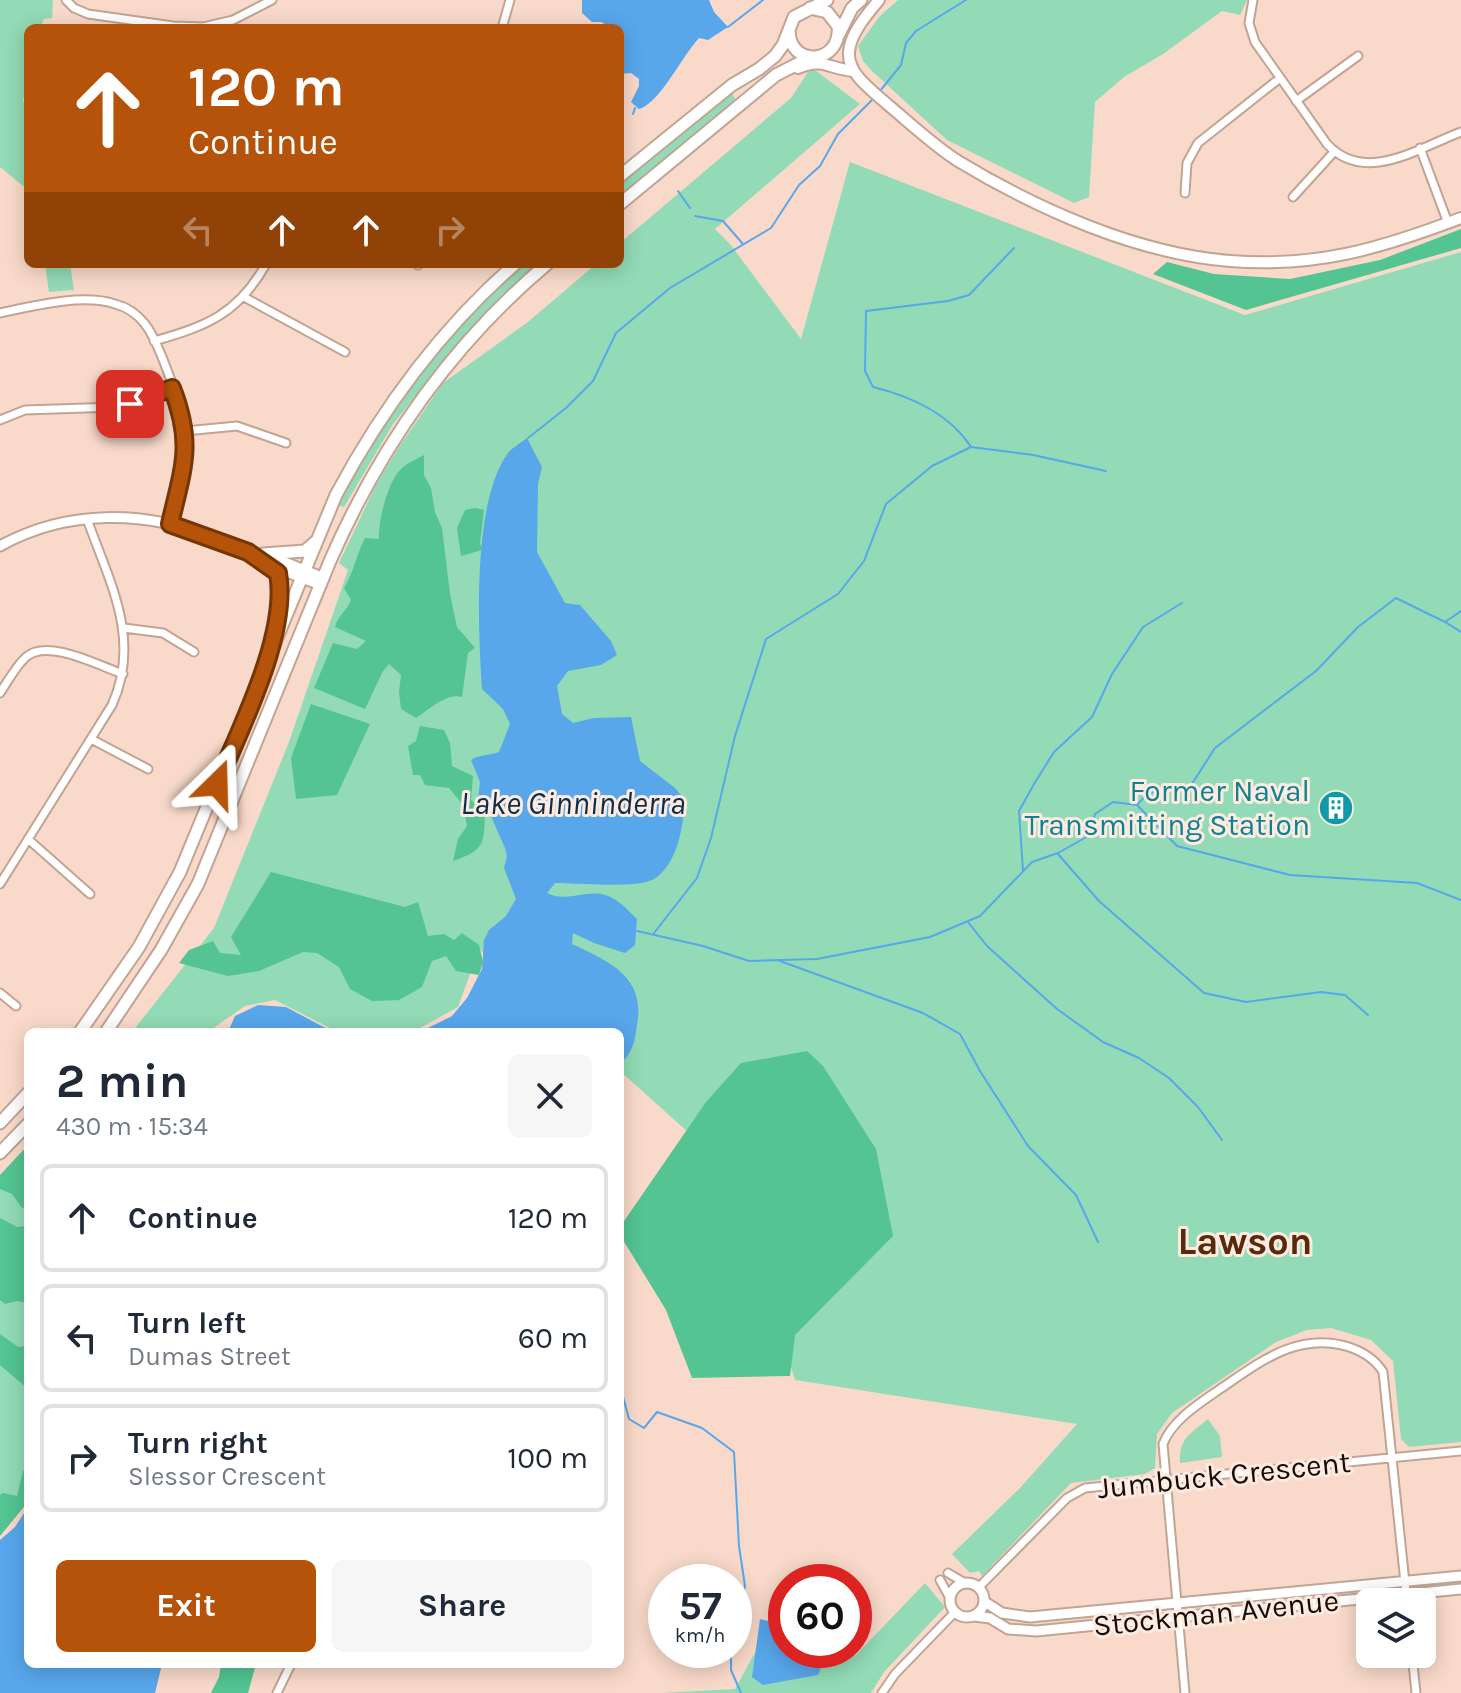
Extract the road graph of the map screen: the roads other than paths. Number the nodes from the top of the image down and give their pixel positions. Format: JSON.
{"nodes":[{"id":1,"x":66,"y":0,"type":"edge"},
{"id":2,"x":272,"y":0,"type":"edge"},
{"id":3,"x":510,"y":0,"type":"edge"},
{"id":4,"x":827,"y":0,"type":"edge"},
{"id":5,"x":861,"y":0,"type":"edge"},
{"id":6,"x":879,"y":0,"type":"edge"},
{"id":7,"x":1253,"y":0,"type":"edge"},
{"id":8,"x":809,"y":8,"type":"junction"},
{"id":9,"x":128,"y":24,"type":"edge"},
{"id":10,"x":216,"y":24,"type":"edge"},
{"id":11,"x":503,"y":24,"type":"edge"},
{"id":12,"x":789,"y":28,"type":"junction"},
{"id":13,"x":838,"y":36,"type":"junction"},
{"id":14,"x":1358,"y":56,"type":"dead end"},
{"id":15,"x":811,"y":57,"type":"junction"},
{"id":16,"x":853,"y":71,"type":"junction"},
{"id":17,"x":776,"y":75,"type":"junction"},
{"id":18,"x":1280,"y":78,"type":"junction"},
{"id":19,"x":1296,"y":101,"type":"junction"},
{"id":20,"x":1461,"y":132,"type":"edge"},
{"id":21,"x":1420,"y":148,"type":"junction"},
{"id":22,"x":1334,"y":152,"type":"junction"},
{"id":23,"x":624,"y":173,"type":"edge"},
{"id":24,"x":1185,"y":193,"type":"dead end"},
{"id":25,"x":1293,"y":197,"type":"dead end"},
{"id":26,"x":624,"y":201,"type":"edge"},
{"id":27,"x":1461,"y":218,"type":"edge"},
{"id":28,"x":1448,"y":223,"type":"junction"},
{"id":29,"x":262,"y":268,"type":"edge"},
{"id":30,"x":511,"y":268,"type":"edge"},
{"id":31,"x":543,"y":268,"type":"edge"},
{"id":32,"x":244,"y":297,"type":"junction"},
{"id":33,"x":0,"y":313,"type":"edge"},
{"id":34,"x":154,"y":341,"type":"junction"},
{"id":35,"x":345,"y":352,"type":"dead end"},
{"id":36,"x":172,"y":388,"type":"junction"},
{"id":37,"x":0,"y":420,"type":"edge"},
{"id":38,"x":185,"y":431,"type":"junction"},
{"id":39,"x":286,"y":443,"type":"dead end"},
{"id":40,"x":87,"y":519,"type":"junction"},
{"id":41,"x":170,"y":524,"type":"junction"},
{"id":42,"x":318,"y":539,"type":"junction"},
{"id":43,"x":2,"y":544,"type":"edge"},
{"id":44,"x":265,"y":559,"type":"junction"},
{"id":45,"x":303,"y":574,"type":"junction"},
{"id":46,"x":322,"y":582,"type":"junction"},
{"id":47,"x":124,"y":628,"type":"junction"},
{"id":48,"x":272,"y":646,"type":"junction"},
{"id":49,"x":194,"y":652,"type":"dead end"},
{"id":50,"x":123,"y":674,"type":"junction"},
{"id":51,"x":0,"y":693,"type":"edge"},
{"id":52,"x":91,"y":739,"type":"junction"},
{"id":53,"x":148,"y":769,"type":"dead end"},
{"id":54,"x":28,"y":839,"type":"junction"},
{"id":55,"x":0,"y":884,"type":"edge"},
{"id":56,"x":90,"y":894,"type":"dead end"},
{"id":57,"x":0,"y":993,"type":"edge"},
{"id":58,"x":16,"y":1006,"type":"dead end"},
{"id":59,"x":83,"y":1028,"type":"edge"},
{"id":60,"x":109,"y":1028,"type":"edge"},
{"id":61,"x":24,"y":1097,"type":"edge"},
{"id":62,"x":0,"y":1123,"type":"edge"},
{"id":63,"x":24,"y":1128,"type":"edge"},
{"id":64,"x":0,"y":1153,"type":"edge"},
{"id":65,"x":1461,"y":1451,"type":"edge"},
{"id":66,"x":1393,"y":1458,"type":"junction"},
{"id":67,"x":1164,"y":1480,"type":"junction"},
{"id":68,"x":948,"y":1573,"type":"dead end"},
{"id":69,"x":1461,"y":1576,"type":"edge"},
{"id":70,"x":940,"y":1580,"type":"dead end"},
{"id":71,"x":1405,"y":1581,"type":"junction"},
{"id":72,"x":965,"y":1583,"type":"junction"},
{"id":73,"x":979,"y":1587,"type":"junction"},
{"id":74,"x":1406,"y":1588,"type":"edge"},
{"id":75,"x":1461,"y":1589,"type":"edge"},
{"id":76,"x":1436,"y":1593,"type":"edge"},
{"id":77,"x":950,"y":1598,"type":"junction"},
{"id":78,"x":985,"y":1602,"type":"junction"},
{"id":79,"x":1356,"y":1602,"type":"edge"},
{"id":80,"x":1176,"y":1603,"type":"junction"},
{"id":81,"x":955,"y":1612,"type":"junction"},
{"id":82,"x":974,"y":1616,"type":"junction"},
{"id":83,"x":1178,"y":1617,"type":"junction"},
{"id":84,"x":289,"y":1668,"type":"edge"},
{"id":85,"x":1413,"y":1668,"type":"edge"},
{"id":86,"x":277,"y":1693,"type":"edge"},
{"id":87,"x":882,"y":1693,"type":"edge"},
{"id":88,"x":1185,"y":1693,"type":"edge"},
{"id":89,"x":1416,"y":1693,"type":"edge"}],
"edges":[{"from":1,"to":9,"type":"street"},
{"from":2,"to":10,"type":"street"},
{"from":3,"to":11,"type":"street"},
{"from":4,"to":8,"type":"main road"},
{"from":5,"to":13,"type":"main road"},
{"from":6,"to":16,"type":"main road"},
{"from":7,"to":18,"type":"street"},
{"from":8,"to":12,"type":"main road"},
{"from":8,"to":13,"type":"main road"},
{"from":12,"to":15,"type":"main road"},
{"from":12,"to":23,"type":"main road"},
{"from":13,"to":15,"type":"main road"},
{"from":14,"to":19,"type":"street"},
{"from":15,"to":17,"type":"main road"},
{"from":16,"to":17,"type":"main road"},
{"from":16,"to":28,"type":"main road"},
{"from":17,"to":26,"type":"main road"},
{"from":18,"to":19,"type":"street"},
{"from":18,"to":24,"type":"street"},
{"from":19,"to":22,"type":"street"},
{"from":20,"to":21,"type":"street"},
{"from":21,"to":22,"type":"street"},
{"from":21,"to":28,"type":"street"},
{"from":22,"to":25,"type":"street"},
{"from":27,"to":28,"type":"main road"},
{"from":29,"to":32,"type":"street"},
{"from":30,"to":42,"type":"main road"},
{"from":31,"to":46,"type":"main road"},
{"from":32,"to":34,"type":"street"},
{"from":32,"to":35,"type":"street"},
{"from":33,"to":34,"type":"street"},
{"from":34,"to":36,"type":"street"},
{"from":36,"to":37,"type":"street"},
{"from":36,"to":38,"type":"street"},
{"from":38,"to":39,"type":"street"},
{"from":38,"to":41,"type":"street"},
{"from":40,"to":41,"type":"street"},
{"from":40,"to":43,"type":"street"},
{"from":40,"to":47,"type":"street"},
{"from":41,"to":44,"type":"street"},
{"from":42,"to":44,"type":"main road"},
{"from":42,"to":45,"type":"main road"},
{"from":44,"to":45,"type":"street"},
{"from":44,"to":48,"type":"main road"},
{"from":45,"to":46,"type":"street"},
{"from":45,"to":48,"type":"main road"},
{"from":46,"to":60,"type":"main road"},
{"from":47,"to":49,"type":"street"},
{"from":47,"to":50,"type":"street"},
{"from":48,"to":59,"type":"main road"},
{"from":50,"to":51,"type":"street"},
{"from":50,"to":52,"type":"street"},
{"from":52,"to":53,"type":"street"},
{"from":52,"to":54,"type":"street"},
{"from":54,"to":55,"type":"street"},
{"from":54,"to":56,"type":"street"},
{"from":57,"to":58,"type":"street"},
{"from":61,"to":62,"type":"main road"},
{"from":63,"to":64,"type":"main road"},
{"from":65,"to":66,"type":"street","name":"Jumbuck Crescent"},
{"from":66,"to":67,"type":"street","name":"Jumbuck Crescent"},
{"from":66,"to":67,"type":"street"},
{"from":66,"to":71,"type":"street"},
{"from":67,"to":73,"type":"street","name":"Jumbuck Crescent"},
{"from":67,"to":80,"type":"street"},
{"from":68,"to":72,"type":"street"},
{"from":69,"to":71,"type":"street","name":"Stockman Avenue"},
{"from":70,"to":77,"type":"street"},
{"from":71,"to":74,"type":"street"},
{"from":71,"to":80,"type":"street","name":"Stockman Avenue"},
{"from":72,"to":73,"type":"street"},
{"from":72,"to":77,"type":"street"},
{"from":73,"to":78,"type":"street"},
{"from":75,"to":76,"type":"street","name":"Stockman Avenue"},
{"from":77,"to":81,"type":"street"},
{"from":78,"to":80,"type":"street","name":"Stockman Avenue"},
{"from":78,"to":82,"type":"street"},
{"from":79,"to":83,"type":"street","name":"Stockman Avenue"},
{"from":80,"to":83,"type":"street"},
{"from":81,"to":82,"type":"street"},
{"from":81,"to":87,"type":"street"},
{"from":82,"to":83,"type":"street","name":"Stockman Avenue"},
{"from":83,"to":88,"type":"street"},
{"from":84,"to":86,"type":"street"},
{"from":85,"to":89,"type":"street"}]}
